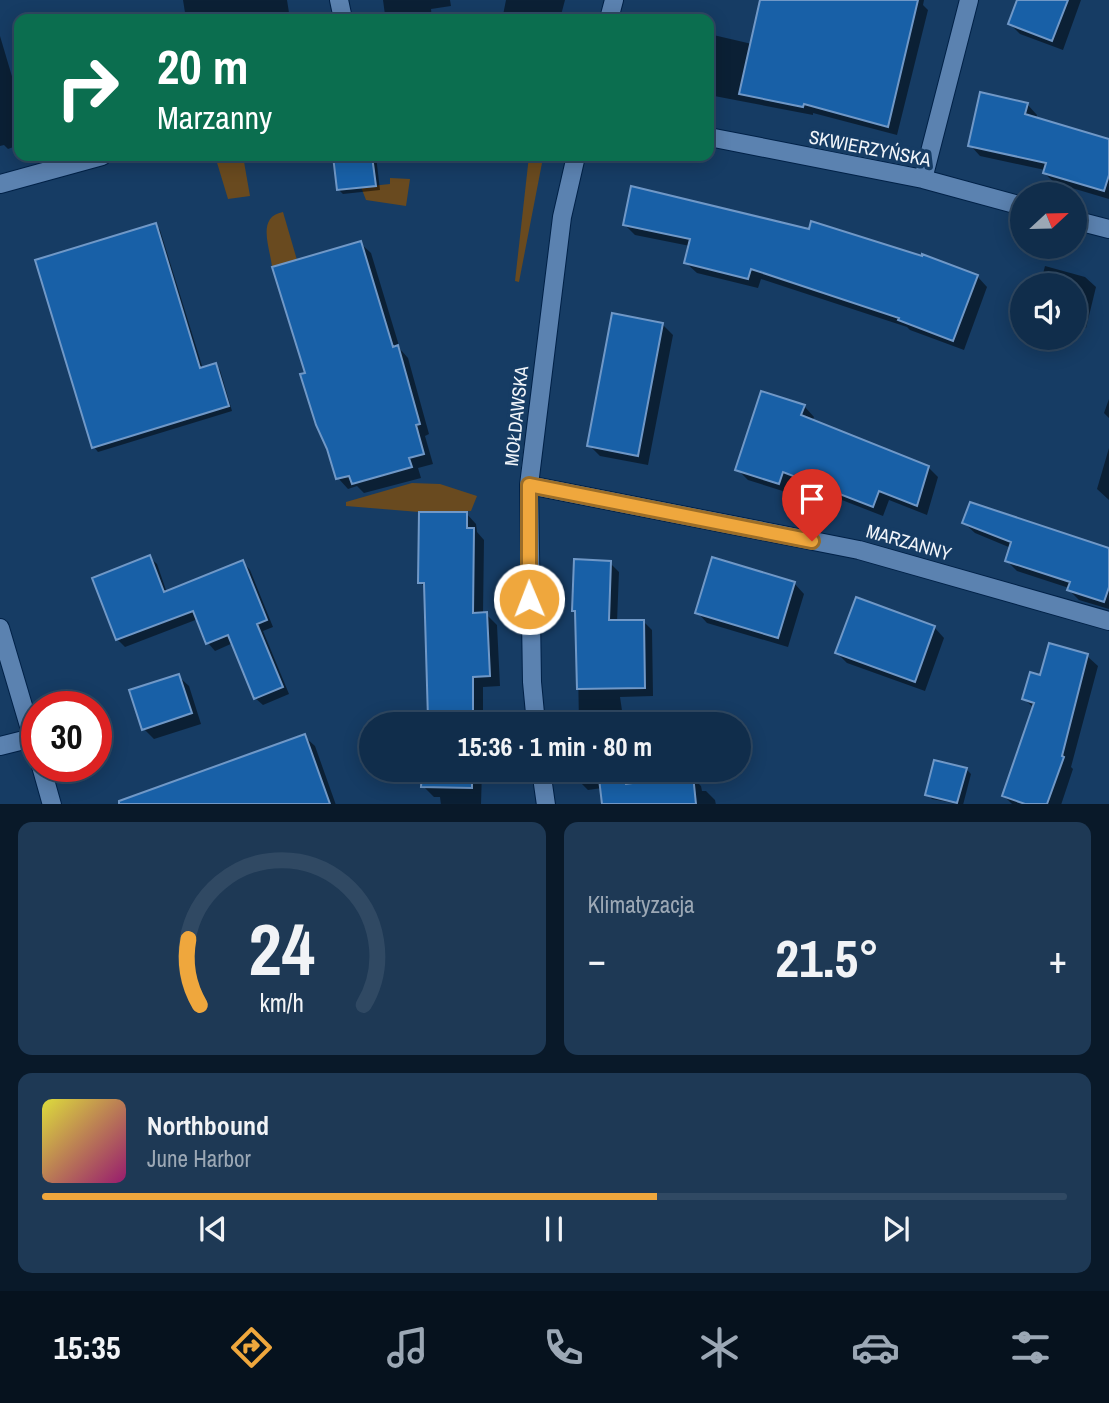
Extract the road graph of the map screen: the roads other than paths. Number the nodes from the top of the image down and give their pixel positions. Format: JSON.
{"nodes":[{"id":1,"x":969,"y":0,"type":"edge"},
{"id":2,"x":714,"y":138,"type":"edge"},
{"id":3,"x":84,"y":161,"type":"edge"},
{"id":4,"x":575,"y":161,"type":"edge"},
{"id":5,"x":923,"y":179,"type":"junction"},
{"id":6,"x":0,"y":184,"type":"edge"},
{"id":7,"x":1010,"y":203,"type":"edge"},
{"id":8,"x":1087,"y":223,"type":"edge"},
{"id":9,"x":1109,"y":229,"type":"edge"},
{"id":10,"x":529,"y":485,"type":"junction"},
{"id":11,"x":1109,"y":621,"type":"edge"},
{"id":12,"x":0,"y":628,"type":"edge"},
{"id":13,"x":21,"y":700,"type":"edge"},
{"id":14,"x":535,"y":712,"type":"edge"},
{"id":15,"x":21,"y":745,"type":"edge"},
{"id":16,"x":0,"y":746,"type":"edge"},
{"id":17,"x":46,"y":782,"type":"edge"},
{"id":18,"x":543,"y":782,"type":"edge"},
{"id":19,"x":52,"y":804,"type":"edge"},
{"id":20,"x":546,"y":804,"type":"edge"}],
"edges":[{"from":1,"to":5,"type":"street"},
{"from":2,"to":5,"type":"street","name":"SKWIERZYŃSKA"},
{"from":3,"to":6,"type":"street"},
{"from":4,"to":10,"type":"street","name":"MOŁDAWSKA"},
{"from":5,"to":7,"type":"street","name":"SKWIERZYŃSKA"},
{"from":8,"to":9,"type":"street"},
{"from":10,"to":11,"type":"street","name":"MARZANNY"},
{"from":10,"to":14,"type":"street","name":"MOŁDAWSKA"},
{"from":12,"to":13,"type":"street"},
{"from":15,"to":16,"type":"street"},
{"from":17,"to":19,"type":"street"},
{"from":18,"to":20,"type":"street"}]}
